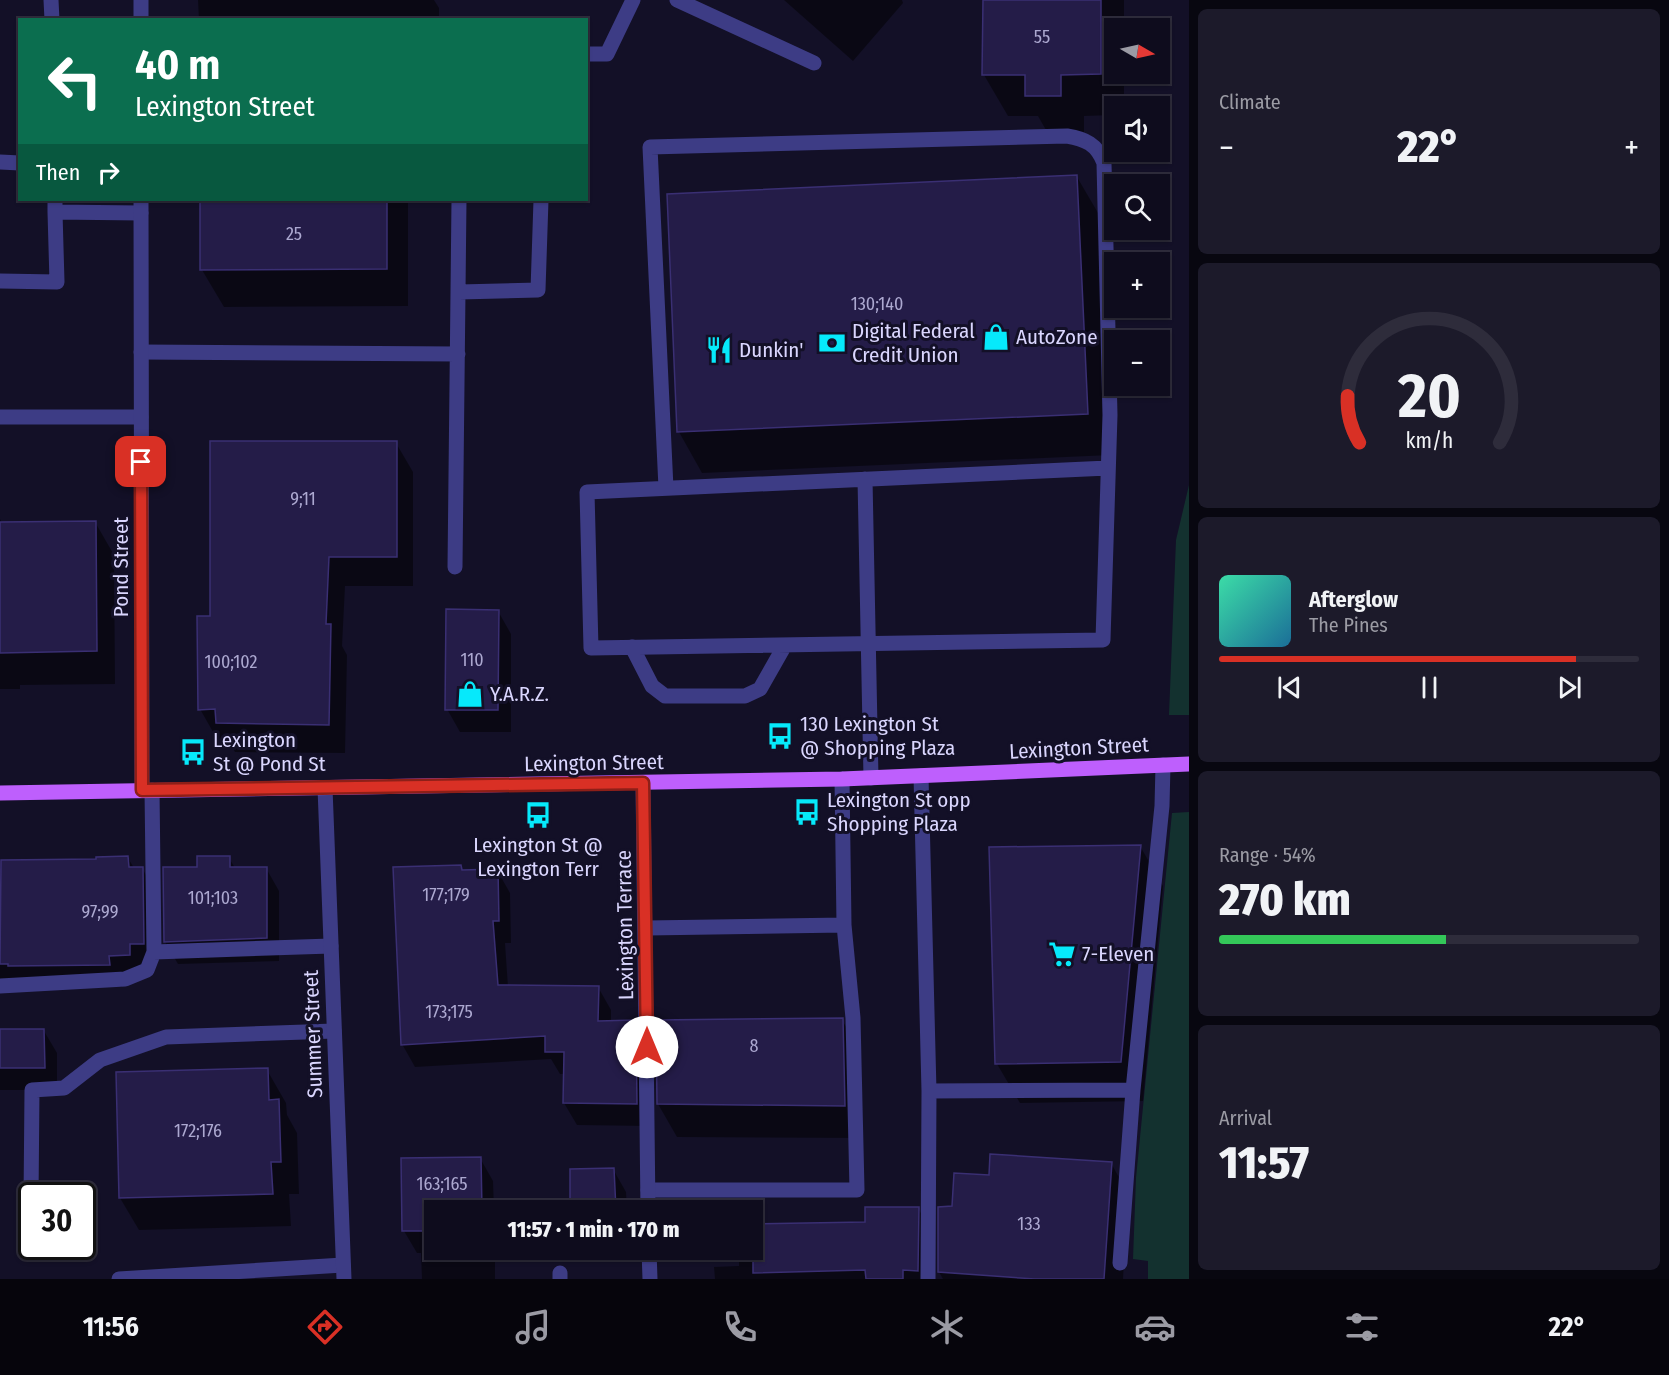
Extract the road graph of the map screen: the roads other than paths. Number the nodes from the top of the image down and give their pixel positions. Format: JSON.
{"nodes":[{"id":1,"x":51,"y":0,"type":"edge"},
{"id":2,"x":141,"y":0,"type":"edge"},
{"id":3,"x":633,"y":0,"type":"edge"},
{"id":4,"x":677,"y":0,"type":"edge"},
{"id":5,"x":52,"y":18,"type":"edge"},
{"id":6,"x":141,"y":18,"type":"edge"},
{"id":7,"x":588,"y":54,"type":"edge"},
{"id":8,"x":814,"y":63,"type":"dead end"},
{"id":9,"x":0,"y":162,"type":"edge"},
{"id":10,"x":18,"y":163,"type":"edge"},
{"id":11,"x":459,"y":201,"type":"edge"},
{"id":12,"x":541,"y":201,"type":"edge"},
{"id":13,"x":55,"y":206,"type":"edge"},
{"id":14,"x":141,"y":206,"type":"edge"},
{"id":15,"x":0,"y":281,"type":"edge"},
{"id":16,"x":459,"y":292,"type":"junction"},
{"id":17,"x":141,"y":352,"type":"junction"},
{"id":18,"x":458,"y":354,"type":"junction"},
{"id":19,"x":0,"y":417,"type":"edge"},
{"id":20,"x":141,"y":417,"type":"junction"},
{"id":21,"x":1108,"y":468,"type":"junction"},
{"id":22,"x":864,"y":479,"type":"junction"},
{"id":23,"x":666,"y":488,"type":"junction"},
{"id":24,"x":455,"y":567,"type":"dead end"},
{"id":25,"x":868,"y":644,"type":"junction"},
{"id":26,"x":784,"y":645,"type":"junction"},
{"id":27,"x":632,"y":647,"type":"junction"},
{"id":28,"x":1189,"y":764,"type":"edge"},
{"id":29,"x":1163,"y":765,"type":"junction"},
{"id":30,"x":921,"y":776,"type":"junction"},
{"id":31,"x":871,"y":778,"type":"junction"},
{"id":32,"x":842,"y":779,"type":"junction"},
{"id":33,"x":643,"y":783,"type":"junction"},
{"id":34,"x":325,"y":788,"type":"junction"},
{"id":35,"x":147,"y":790,"type":"junction"},
{"id":36,"x":0,"y":793,"type":"edge"},
{"id":37,"x":844,"y":925,"type":"junction"},
{"id":38,"x":646,"y":928,"type":"junction"},
{"id":39,"x":330,"y":946,"type":"junction"},
{"id":40,"x":154,"y":952,"type":"junction"},
{"id":41,"x":0,"y":986,"type":"edge"},
{"id":42,"x":334,"y":1031,"type":"junction"},
{"id":43,"x":1133,"y":1090,"type":"junction"},
{"id":44,"x":929,"y":1091,"type":"junction"},
{"id":45,"x":31,"y":1182,"type":"edge"},
{"id":46,"x":648,"y":1190,"type":"junction"},
{"id":47,"x":648,"y":1200,"type":"edge"},
{"id":48,"x":649,"y":1260,"type":"edge"},
{"id":49,"x":1120,"y":1263,"type":"dead end"},
{"id":50,"x":343,"y":1272,"type":"edge"},
{"id":51,"x":119,"y":1279,"type":"edge"},
{"id":52,"x":650,"y":1279,"type":"edge"},
{"id":53,"x":928,"y":1279,"type":"edge"}],
"edges":[{"from":1,"to":5,"type":"street"},
{"from":2,"to":6,"type":"street"},
{"from":3,"to":7,"type":"street"},
{"from":4,"to":8,"type":"street"},
{"from":9,"to":10,"type":"street"},
{"from":11,"to":16,"type":"street"},
{"from":12,"to":16,"type":"street"},
{"from":13,"to":14,"type":"street"},
{"from":13,"to":15,"type":"street"},
{"from":14,"to":17,"type":"street","name":"Pond Street"},
{"from":16,"to":18,"type":"street"},
{"from":17,"to":18,"type":"street"},
{"from":17,"to":20,"type":"street","name":"Pond Street"},
{"from":18,"to":24,"type":"street"},
{"from":19,"to":20,"type":"street"},
{"from":20,"to":35,"type":"street","name":"Pond Street"},
{"from":21,"to":22,"type":"street"},
{"from":21,"to":23,"type":"street"},
{"from":21,"to":25,"type":"street"},
{"from":22,"to":23,"type":"street"},
{"from":22,"to":25,"type":"street"},
{"from":23,"to":27,"type":"street"},
{"from":25,"to":26,"type":"street"},
{"from":25,"to":31,"type":"street"},
{"from":26,"to":27,"type":"street"},
{"from":26,"to":27,"type":"street"},
{"from":28,"to":29,"type":"main road","name":"Lexington Street"},
{"from":29,"to":30,"type":"main road","name":"Lexington Street"},
{"from":29,"to":43,"type":"street"},
{"from":30,"to":31,"type":"main road","name":"Lexington Street"},
{"from":30,"to":44,"type":"street"},
{"from":31,"to":32,"type":"main road","name":"Lexington Street"},
{"from":32,"to":33,"type":"main road","name":"Lexington Street"},
{"from":32,"to":37,"type":"street"},
{"from":33,"to":34,"type":"main road","name":"Lexington Street"},
{"from":33,"to":38,"type":"street","name":"Lexington Terrace"},
{"from":34,"to":35,"type":"main road","name":"Lexington Street"},
{"from":34,"to":39,"type":"street","name":"Summer Street"},
{"from":35,"to":36,"type":"main road","name":"Lexington Street"},
{"from":35,"to":40,"type":"street","name":"Pond Street"},
{"from":37,"to":38,"type":"street"},
{"from":37,"to":46,"type":"street"},
{"from":38,"to":46,"type":"street","name":"Lexington Terrace"},
{"from":39,"to":40,"type":"street"},
{"from":39,"to":42,"type":"street","name":"Summer Street"},
{"from":40,"to":41,"type":"street"},
{"from":42,"to":45,"type":"street"},
{"from":42,"to":50,"type":"street","name":"Summer Street"},
{"from":43,"to":44,"type":"street"},
{"from":43,"to":49,"type":"street"},
{"from":44,"to":53,"type":"street"},
{"from":46,"to":47,"type":"street","name":"Lexington Terrace"},
{"from":48,"to":52,"type":"street"},
{"from":50,"to":51,"type":"street"}]}
